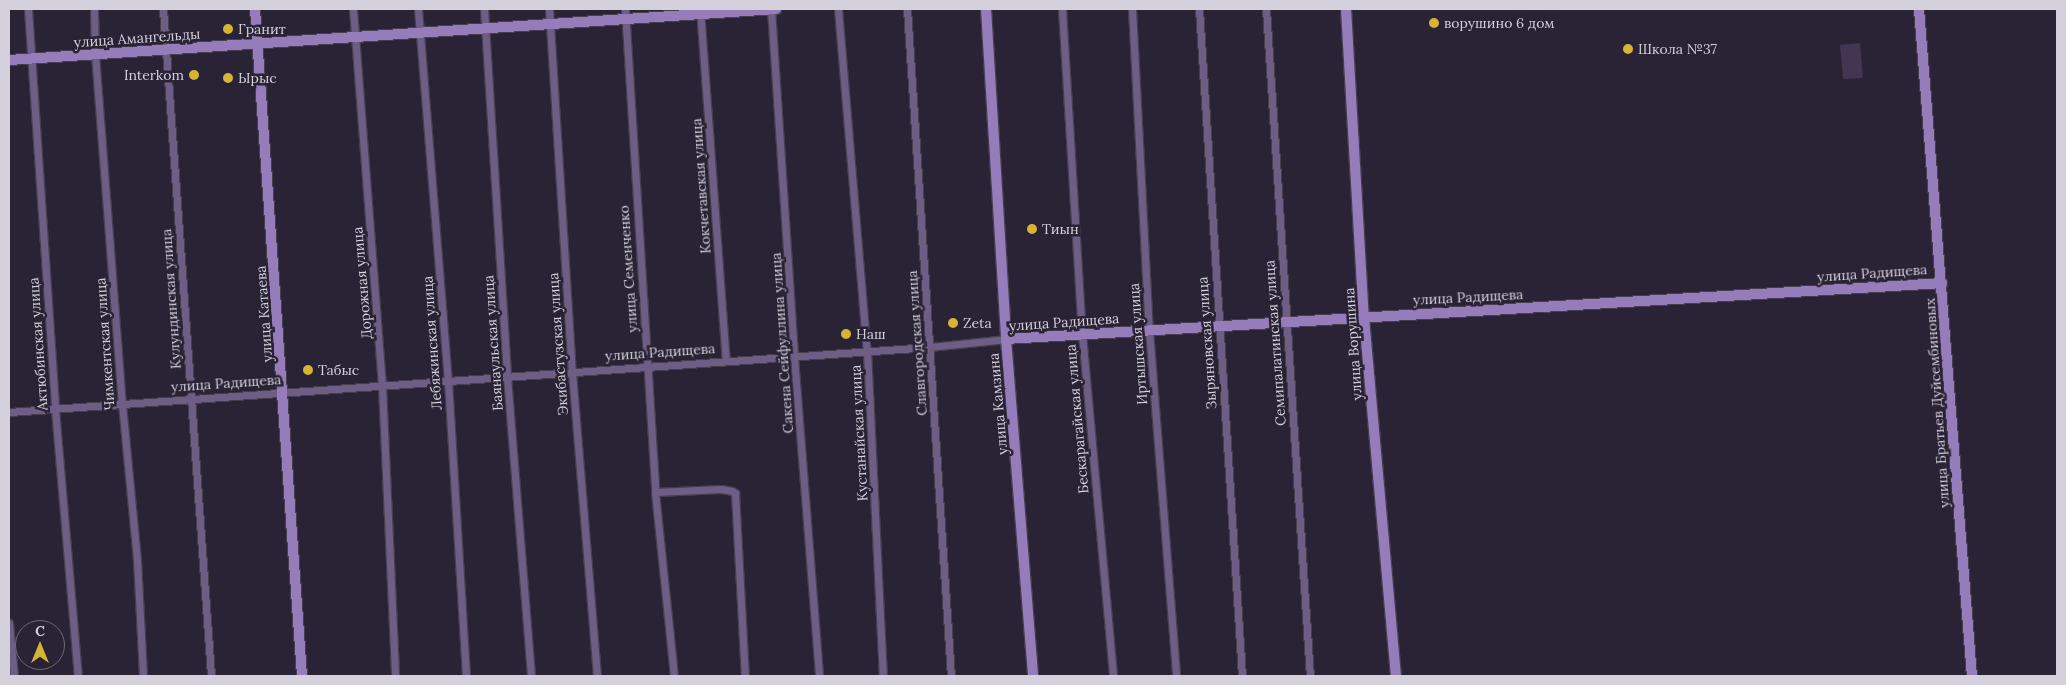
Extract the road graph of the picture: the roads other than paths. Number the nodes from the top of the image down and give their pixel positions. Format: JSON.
{"nodes":[{"id":1,"x":28,"y":9,"type":"edge"},
{"id":2,"x":94,"y":9,"type":"edge"},
{"id":3,"x":163,"y":9,"type":"edge"},
{"id":4,"x":255,"y":9,"type":"edge"},
{"id":5,"x":353,"y":9,"type":"edge"},
{"id":6,"x":418,"y":9,"type":"edge"},
{"id":7,"x":484,"y":9,"type":"edge"},
{"id":8,"x":549,"y":9,"type":"edge"},
{"id":9,"x":771,"y":9,"type":"edge"},
{"id":10,"x":776,"y":9,"type":"edge"},
{"id":11,"x":838,"y":9,"type":"edge"},
{"id":12,"x":907,"y":9,"type":"edge"},
{"id":13,"x":986,"y":9,"type":"edge"},
{"id":14,"x":1062,"y":9,"type":"edge"},
{"id":15,"x":1132,"y":9,"type":"edge"},
{"id":16,"x":1198,"y":9,"type":"edge"},
{"id":17,"x":1266,"y":9,"type":"edge"},
{"id":18,"x":1346,"y":9,"type":"edge"},
{"id":19,"x":1919,"y":9,"type":"edge"},
{"id":20,"x":700,"y":11,"type":"edge"},
{"id":21,"x":625,"y":14,"type":"edge"},
{"id":22,"x":550,"y":24,"type":"junction"},
{"id":23,"x":485,"y":28,"type":"junction"},
{"id":24,"x":420,"y":32,"type":"junction"},
{"id":25,"x":354,"y":37,"type":"junction"},
{"id":26,"x":258,"y":43,"type":"junction"},
{"id":27,"x":165,"y":50,"type":"junction"},
{"id":28,"x":96,"y":54,"type":"junction"},
{"id":29,"x":31,"y":58,"type":"junction"},
{"id":30,"x":9,"y":60,"type":"edge"},
{"id":31,"x":1942,"y":282,"type":"junction"},
{"id":32,"x":1364,"y":318,"type":"junction"},
{"id":33,"x":1286,"y":322,"type":"junction"},
{"id":34,"x":1219,"y":326,"type":"junction"},
{"id":35,"x":1149,"y":330,"type":"junction"},
{"id":36,"x":1082,"y":334,"type":"junction"},
{"id":37,"x":1006,"y":339,"type":"junction"},
{"id":38,"x":930,"y":347,"type":"junction"},
{"id":39,"x":867,"y":351,"type":"junction"},
{"id":40,"x":794,"y":357,"type":"junction"},
{"id":41,"x":726,"y":361,"type":"junction"},
{"id":42,"x":647,"y":367,"type":"junction"},
{"id":43,"x":572,"y":372,"type":"junction"},
{"id":44,"x":507,"y":377,"type":"junction"},
{"id":45,"x":448,"y":381,"type":"junction"},
{"id":46,"x":382,"y":386,"type":"junction"},
{"id":47,"x":284,"y":393,"type":"junction"},
{"id":48,"x":190,"y":399,"type":"junction"},
{"id":49,"x":122,"y":404,"type":"junction"},
{"id":50,"x":55,"y":409,"type":"junction"},
{"id":51,"x":9,"y":412,"type":"edge"},
{"id":52,"x":655,"y":492,"type":"junction"},
{"id":53,"x":9,"y":623,"type":"edge"},
{"id":54,"x":14,"y":676,"type":"edge"},
{"id":55,"x":78,"y":676,"type":"edge"},
{"id":56,"x":143,"y":676,"type":"edge"},
{"id":57,"x":211,"y":676,"type":"edge"},
{"id":58,"x":302,"y":676,"type":"edge"},
{"id":59,"x":395,"y":676,"type":"edge"},
{"id":60,"x":466,"y":676,"type":"edge"},
{"id":61,"x":531,"y":676,"type":"edge"},
{"id":62,"x":597,"y":676,"type":"edge"},
{"id":63,"x":674,"y":676,"type":"edge"},
{"id":64,"x":745,"y":676,"type":"edge"},
{"id":65,"x":820,"y":676,"type":"edge"},
{"id":66,"x":884,"y":676,"type":"edge"},
{"id":67,"x":951,"y":676,"type":"edge"},
{"id":68,"x":1033,"y":676,"type":"edge"},
{"id":69,"x":1113,"y":676,"type":"edge"},
{"id":70,"x":1176,"y":676,"type":"edge"},
{"id":71,"x":1242,"y":676,"type":"edge"},
{"id":72,"x":1310,"y":676,"type":"edge"},
{"id":73,"x":1396,"y":676,"type":"edge"},
{"id":74,"x":1972,"y":676,"type":"edge"}],
"edges":[{"from":1,"to":29,"type":"street","name":"Актюбинская улица"},
{"from":2,"to":28,"type":"street","name":"Чимкентская улица"},
{"from":3,"to":27,"type":"street","name":"Кулундинская улица"},
{"from":4,"to":26,"type":"street","name":"улица Катаева"},
{"from":5,"to":25,"type":"street","name":"Дорожная улица"},
{"from":6,"to":24,"type":"street","name":"Лебяжинская улица"},
{"from":7,"to":23,"type":"street","name":"Баянаульская улица"},
{"from":8,"to":22,"type":"street","name":"Экибастузская улица"},
{"from":9,"to":10,"type":"street","name":"улица Амангельды"},
{"from":9,"to":20,"type":"street","name":"улица Амангельды"},
{"from":9,"to":40,"type":"street","name":"Сакена Сейфуллина улица"},
{"from":11,"to":39,"type":"street","name":"Кустанайская улица"},
{"from":12,"to":38,"type":"street","name":"Славгородская улица"},
{"from":13,"to":37,"type":"street","name":"улица Камзина"},
{"from":14,"to":36,"type":"street","name":"Бескарагайская улица"},
{"from":15,"to":35,"type":"street","name":"Иртышская улица"},
{"from":16,"to":34,"type":"street","name":"Зыряновская улица"},
{"from":17,"to":33,"type":"street","name":"Семипалатинская улица"},
{"from":18,"to":32,"type":"street","name":"улица Ворушина"},
{"from":19,"to":31,"type":"street","name":"улица Братьев Дуйсембиновых"},
{"from":20,"to":21,"type":"street","name":"улица Амангельды"},
{"from":20,"to":41,"type":"street","name":"Кокчетавская улица"},
{"from":21,"to":22,"type":"street","name":"улица Амангельды"},
{"from":21,"to":42,"type":"street","name":"улица Семенченко"},
{"from":22,"to":23,"type":"street","name":"улица Амангельды"},
{"from":22,"to":43,"type":"street","name":"Экибастузская улица"},
{"from":23,"to":24,"type":"street","name":"улица Амангельды"},
{"from":23,"to":44,"type":"street","name":"Баянаульская улица"},
{"from":24,"to":25,"type":"street","name":"улица Амангельды"},
{"from":24,"to":45,"type":"street","name":"Лебяжинская улица"},
{"from":25,"to":26,"type":"street","name":"улица Амангельды"},
{"from":25,"to":46,"type":"street","name":"Дорожная улица"},
{"from":26,"to":27,"type":"street","name":"улица Амангельды"},
{"from":26,"to":47,"type":"street","name":"улица Катаева"},
{"from":27,"to":28,"type":"street","name":"улица Амангельды"},
{"from":27,"to":48,"type":"street","name":"Кулундинская улица"},
{"from":28,"to":29,"type":"street","name":"улица Амангельды"},
{"from":28,"to":49,"type":"street","name":"Чимкентская улица"},
{"from":29,"to":30,"type":"street","name":"улица Амангельды"},
{"from":29,"to":50,"type":"street","name":"Актюбинская улица"},
{"from":31,"to":32,"type":"street","name":"улица Радищева"},
{"from":31,"to":74,"type":"street","name":"улица Братьев Дуйсембиновых"},
{"from":32,"to":33,"type":"street","name":"улица Радищева"},
{"from":32,"to":73,"type":"street","name":"улица Ворушина"},
{"from":33,"to":34,"type":"street","name":"улица Радищева"},
{"from":33,"to":72,"type":"street","name":"Семипалатинская улица"},
{"from":34,"to":35,"type":"street","name":"улица Радищева"},
{"from":34,"to":71,"type":"street","name":"Зыряновская улица"},
{"from":35,"to":36,"type":"street","name":"улица Радищева"},
{"from":35,"to":70,"type":"street","name":"Иртышская улица"},
{"from":36,"to":37,"type":"street","name":"улица Радищева"},
{"from":36,"to":69,"type":"street","name":"Бескарагайская улица"},
{"from":37,"to":38,"type":"street","name":"улица Радищева"},
{"from":37,"to":68,"type":"street","name":"улица Камзина"},
{"from":38,"to":39,"type":"street","name":"улица Радищева"},
{"from":38,"to":67,"type":"street","name":"Славгородская улица"},
{"from":39,"to":40,"type":"street","name":"улица Радищева"},
{"from":39,"to":66,"type":"street","name":"Кустанайская улица"},
{"from":40,"to":41,"type":"street","name":"улица Радищева"},
{"from":40,"to":65,"type":"street","name":"Сакена Сейфуллина улица"},
{"from":41,"to":42,"type":"street","name":"улица Радищева"},
{"from":42,"to":43,"type":"street","name":"улица Радищева"},
{"from":42,"to":52,"type":"street","name":"улица Семенченко"},
{"from":43,"to":44,"type":"street","name":"улица Радищева"},
{"from":43,"to":62,"type":"street","name":"Экибастузская улица"},
{"from":44,"to":45,"type":"street","name":"улица Радищева"},
{"from":44,"to":61,"type":"street","name":"Баянаульская улица"},
{"from":45,"to":46,"type":"street","name":"улица Радищева"},
{"from":45,"to":60,"type":"street","name":"Лебяжинская улица"},
{"from":46,"to":47,"type":"street","name":"улица Радищева"},
{"from":46,"to":59,"type":"street","name":"Дорожная улица"},
{"from":47,"to":48,"type":"street","name":"улица Радищева"},
{"from":47,"to":58,"type":"street","name":"улица Катаева"},
{"from":48,"to":49,"type":"street","name":"улица Радищева"},
{"from":48,"to":57,"type":"street","name":"Кулундинская улица"},
{"from":49,"to":50,"type":"street","name":"улица Радищева"},
{"from":49,"to":56,"type":"street","name":"Чимкентская улица"},
{"from":50,"to":51,"type":"street","name":"улица Радищева"},
{"from":50,"to":55,"type":"street","name":"Актюбинская улица"},
{"from":52,"to":63,"type":"street","name":"улица Семенченко"},
{"from":52,"to":64,"type":"street"},
{"from":53,"to":54,"type":"street"}]}
